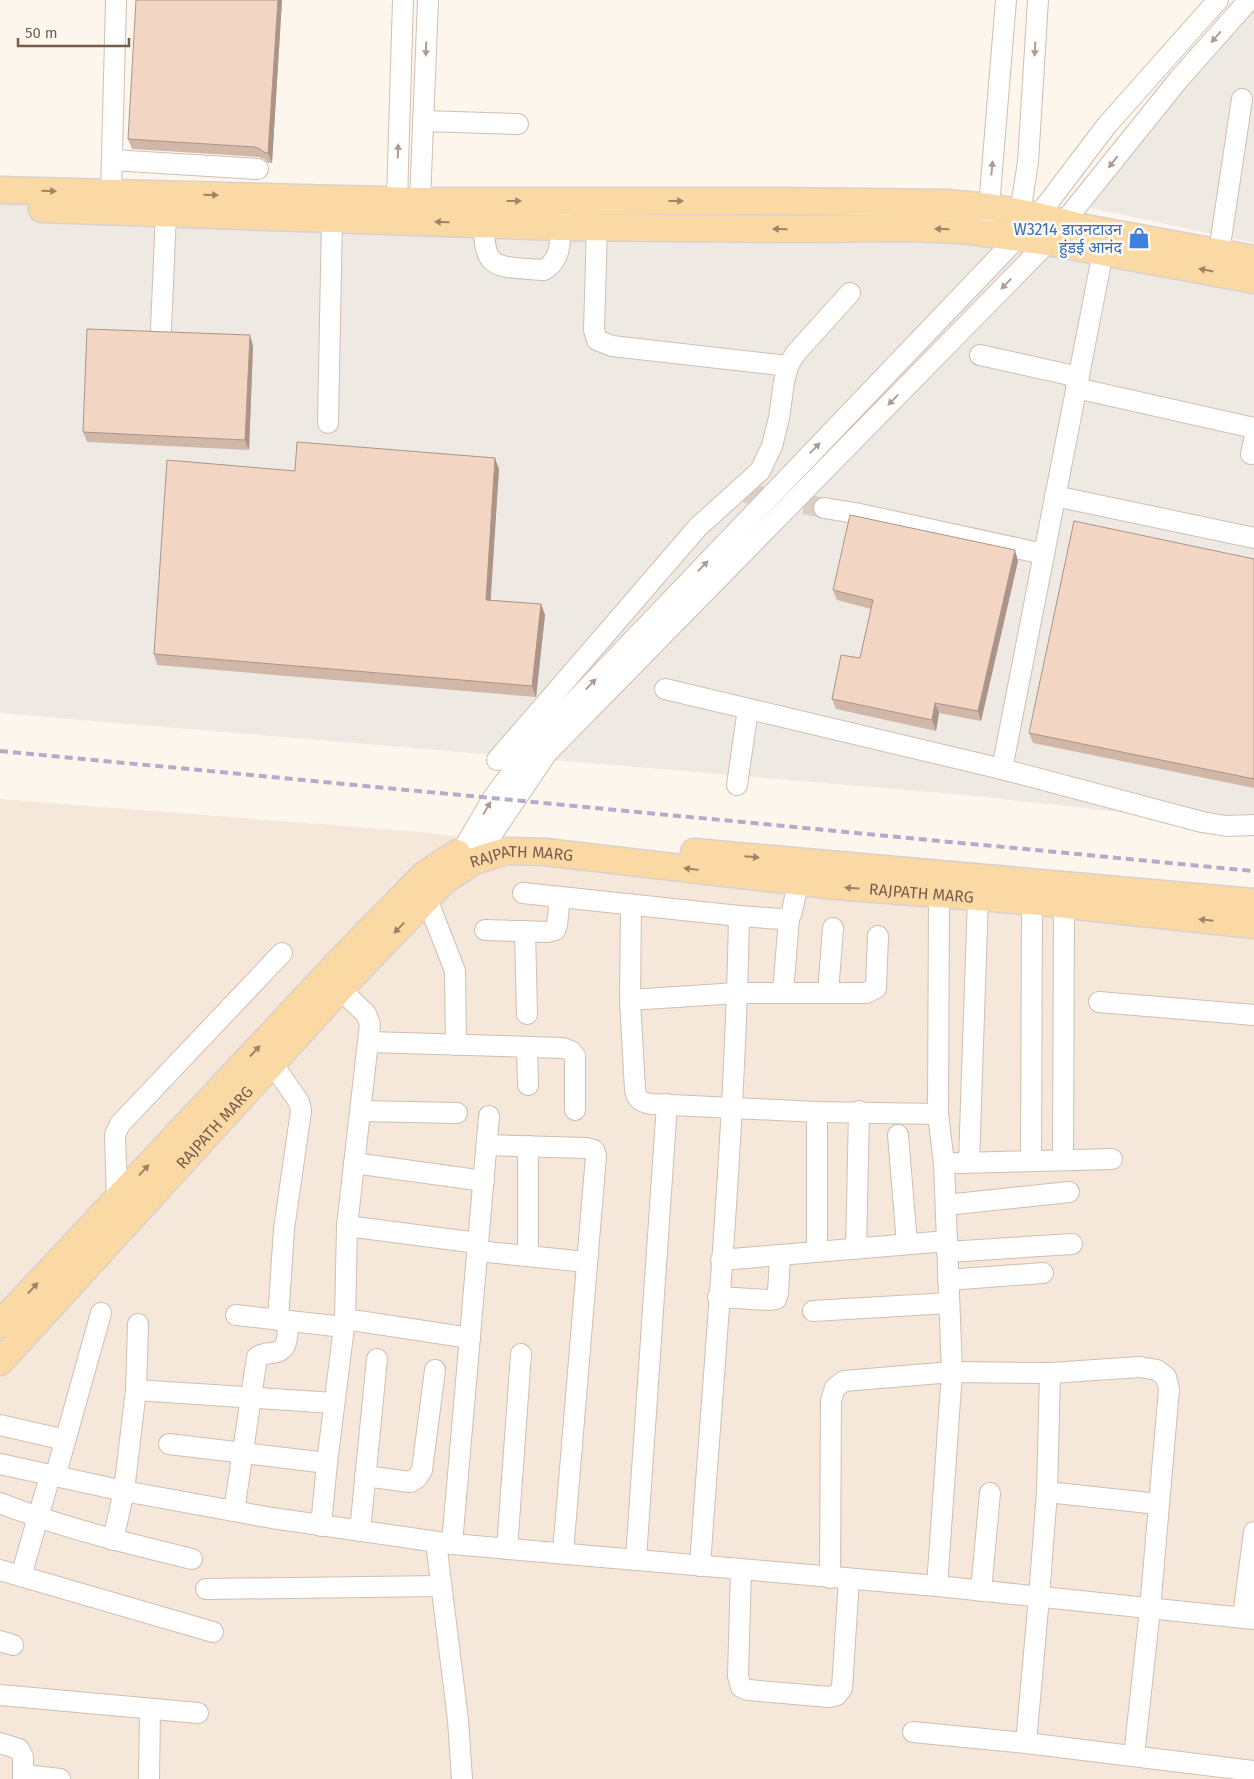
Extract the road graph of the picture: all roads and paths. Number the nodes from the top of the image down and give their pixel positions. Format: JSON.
{"nodes":[{"id":1,"x":116,"y":0,"type":"edge"},
{"id":2,"x":402,"y":0,"type":"edge"},
{"id":3,"x":428,"y":0,"type":"edge"},
{"id":4,"x":1006,"y":0,"type":"edge"},
{"id":5,"x":1038,"y":0,"type":"edge"},
{"id":6,"x":1218,"y":0,"type":"edge"},
{"id":7,"x":1248,"y":0,"type":"edge"},
{"id":8,"x":1242,"y":99,"type":"dead end"},
{"id":9,"x":423,"y":121,"type":"junction"},
{"id":10,"x":518,"y":124,"type":"dead end"},
{"id":11,"x":112,"y":160,"type":"junction"},
{"id":12,"x":258,"y":169,"type":"dead end"},
{"id":13,"x":0,"y":190,"type":"edge"},
{"id":14,"x":111,"y":193,"type":"junction"},
{"id":15,"x":409,"y":200,"type":"junction"},
{"id":16,"x":562,"y":201,"type":"junction"},
{"id":17,"x":0,"y":207,"type":"edge"},
{"id":18,"x":989,"y":207,"type":"junction"},
{"id":19,"x":484,"y":212,"type":"junction"},
{"id":20,"x":166,"y":213,"type":"junction"},
{"id":21,"x":332,"y":218,"type":"junction"},
{"id":22,"x":597,"y":226,"type":"junction"},
{"id":23,"x":1021,"y":226,"type":"junction"},
{"id":24,"x":560,"y":227,"type":"junction"},
{"id":25,"x":983,"y":233,"type":"junction"},
{"id":26,"x":1056,"y":233,"type":"junction"},
{"id":27,"x":1103,"y":252,"type":"junction"},
{"id":28,"x":1219,"y":252,"type":"junction"},
{"id":29,"x":1254,"y":259,"type":"edge"},
{"id":30,"x":1254,"y":280,"type":"edge"},
{"id":31,"x":850,"y":292,"type":"dead end"},
{"id":32,"x":161,"y":329,"type":"dead end"},
{"id":33,"x":980,"y":355,"type":"dead end"},
{"id":34,"x":788,"y":366,"type":"junction"},
{"id":35,"x":1078,"y":382,"type":"junction"},
{"id":36,"x":328,"y":423,"type":"dead end"},
{"id":37,"x":1254,"y":428,"type":"edge"},
{"id":38,"x":1055,"y":496,"type":"junction"},
{"id":39,"x":824,"y":508,"type":"tunnel mouth"},
{"id":40,"x":1254,"y":538,"type":"edge"},
{"id":41,"x":1044,"y":554,"type":"junction"},
{"id":42,"x":665,"y":689,"type":"dead end"},
{"id":43,"x":748,"y":709,"type":"junction"},
{"id":44,"x":497,"y":760,"type":"dead end"},
{"id":45,"x":1002,"y":769,"type":"junction"},
{"id":46,"x":738,"y":785,"type":"dead end"},
{"id":47,"x":1254,"y":825,"type":"edge"},
{"id":48,"x":489,"y":838,"type":"junction"},
{"id":49,"x":469,"y":855,"type":"junction"},
{"id":50,"x":798,"y":882,"type":"junction"},
{"id":51,"x":523,"y":893,"type":"dead end"},
{"id":52,"x":939,"y":894,"type":"junction"},
{"id":53,"x":560,"y":896,"type":"junction"},
{"id":54,"x":978,"y":898,"type":"junction"},
{"id":55,"x":427,"y":899,"type":"junction"},
{"id":56,"x":1032,"y":902,"type":"junction"},
{"id":57,"x":1254,"y":902,"type":"edge"},
{"id":58,"x":631,"y":904,"type":"junction"},
{"id":59,"x":1064,"y":905,"type":"junction"},
{"id":60,"x":739,"y":916,"type":"junction"},
{"id":61,"x":788,"y":918,"type":"junction"},
{"id":62,"x":1254,"y":925,"type":"edge"},
{"id":63,"x":833,"y":928,"type":"dead end"},
{"id":64,"x":485,"y":930,"type":"dead end"},
{"id":65,"x":525,"y":931,"type":"junction"},
{"id":66,"x":878,"y":936,"type":"dead end"},
{"id":67,"x":282,"y":952,"type":"dead end"},
{"id":68,"x":340,"y":989,"type":"junction"},
{"id":69,"x":737,"y":993,"type":"junction"},
{"id":70,"x":783,"y":993,"type":"junction"},
{"id":71,"x":828,"y":993,"type":"junction"},
{"id":72,"x":630,"y":1000,"type":"junction"},
{"id":73,"x":1099,"y":1002,"type":"dead end"},
{"id":74,"x":526,"y":1014,"type":"dead end"},
{"id":75,"x":1254,"y":1015,"type":"edge"},
{"id":76,"x":369,"y":1042,"type":"junction"},
{"id":77,"x":456,"y":1045,"type":"junction"},
{"id":78,"x":527,"y":1047,"type":"junction"},
{"id":79,"x":272,"y":1063,"type":"junction"},
{"id":80,"x":528,"y":1085,"type":"dead end"},
{"id":81,"x":667,"y":1104,"type":"junction"},
{"id":82,"x":731,"y":1108,"type":"junction"},
{"id":83,"x":575,"y":1110,"type":"dead end"},
{"id":84,"x":361,"y":1111,"type":"junction"},
{"id":85,"x":859,"y":1111,"type":"junction"},
{"id":86,"x":817,"y":1112,"type":"junction"},
{"id":87,"x":457,"y":1113,"type":"dead end"},
{"id":88,"x":938,"y":1114,"type":"junction"},
{"id":89,"x":489,"y":1116,"type":"dead end"},
{"id":90,"x":898,"y":1135,"type":"dead end"},
{"id":91,"x":486,"y":1145,"type":"junction"},
{"id":92,"x":528,"y":1146,"type":"junction"},
{"id":93,"x":1112,"y":1159,"type":"dead end"},
{"id":94,"x":1063,"y":1160,"type":"junction"},
{"id":95,"x":1031,"y":1161,"type":"junction"},
{"id":96,"x":969,"y":1162,"type":"junction"},
{"id":97,"x":354,"y":1163,"type":"junction"},
{"id":98,"x":944,"y":1163,"type":"junction"},
{"id":99,"x":484,"y":1181,"type":"junction"},
{"id":100,"x":1069,"y":1192,"type":"dead end"},
{"id":101,"x":116,"y":1200,"type":"junction"},
{"id":102,"x":946,"y":1205,"type":"junction"},
{"id":103,"x":347,"y":1226,"type":"junction"},
{"id":104,"x":907,"y":1244,"type":"junction"},
{"id":105,"x":1072,"y":1244,"type":"dead end"},
{"id":106,"x":477,"y":1247,"type":"junction"},
{"id":107,"x":947,"y":1247,"type":"junction"},
{"id":108,"x":856,"y":1248,"type":"junction"},
{"id":109,"x":817,"y":1252,"type":"junction"},
{"id":110,"x":780,"y":1255,"type":"junction"},
{"id":111,"x":528,"y":1256,"type":"junction"},
{"id":112,"x":721,"y":1260,"type":"junction"},
{"id":113,"x":587,"y":1262,"type":"junction"},
{"id":114,"x":1043,"y":1273,"type":"dead end"},
{"id":115,"x":948,"y":1280,"type":"junction"},
{"id":116,"x":718,"y":1297,"type":"junction"},
{"id":117,"x":949,"y":1303,"type":"junction"},
{"id":118,"x":813,"y":1311,"type":"dead end"},
{"id":119,"x":101,"y":1313,"type":"dead end"},
{"id":120,"x":236,"y":1315,"type":"dead end"},
{"id":121,"x":283,"y":1320,"type":"junction"},
{"id":122,"x":344,"y":1323,"type":"junction"},
{"id":123,"x":0,"y":1324,"type":"edge"},
{"id":124,"x":138,"y":1324,"type":"dead end"},
{"id":125,"x":470,"y":1338,"type":"junction"},
{"id":126,"x":521,"y":1354,"type":"dead end"},
{"id":127,"x":377,"y":1359,"type":"dead end"},
{"id":128,"x":0,"y":1362,"type":"edge"},
{"id":129,"x":435,"y":1370,"type":"dead end"},
{"id":130,"x":952,"y":1372,"type":"junction"},
{"id":131,"x":1050,"y":1373,"type":"junction"},
{"id":132,"x":136,"y":1390,"type":"junction"},
{"id":133,"x":250,"y":1399,"type":"junction"},
{"id":134,"x":334,"y":1403,"type":"junction"},
{"id":135,"x":0,"y":1425,"type":"edge"},
{"id":136,"x":65,"y":1440,"type":"junction"},
{"id":137,"x":169,"y":1444,"type":"dead end"},
{"id":138,"x":242,"y":1453,"type":"junction"},
{"id":139,"x":327,"y":1463,"type":"junction"},
{"id":140,"x":0,"y":1464,"type":"edge"},
{"id":141,"x":365,"y":1476,"type":"junction"},
{"id":142,"x":53,"y":1477,"type":"junction"},
{"id":143,"x":124,"y":1491,"type":"junction"},
{"id":144,"x":1047,"y":1492,"type":"junction"},
{"id":145,"x":990,"y":1493,"type":"dead end"},
{"id":146,"x":0,"y":1503,"type":"edge"},
{"id":147,"x":1158,"y":1504,"type":"junction"},
{"id":148,"x":234,"y":1511,"type":"junction"},
{"id":149,"x":38,"y":1518,"type":"junction"},
{"id":150,"x":321,"y":1526,"type":"junction"},
{"id":151,"x":360,"y":1531,"type":"junction"},
{"id":152,"x":1254,"y":1532,"type":"edge"},
{"id":153,"x":113,"y":1540,"type":"junction"},
{"id":154,"x":444,"y":1543,"type":"junction"},
{"id":155,"x":507,"y":1549,"type":"junction"},
{"id":156,"x":563,"y":1553,"type":"junction"},
{"id":157,"x":192,"y":1559,"type":"dead end"},
{"id":158,"x":636,"y":1559,"type":"junction"},
{"id":159,"x":700,"y":1566,"type":"junction"},
{"id":160,"x":741,"y":1569,"type":"junction"},
{"id":161,"x":0,"y":1570,"type":"edge"},
{"id":162,"x":21,"y":1576,"type":"junction"},
{"id":163,"x":839,"y":1578,"type":"junction"},
{"id":164,"x":441,"y":1586,"type":"junction"},
{"id":165,"x":937,"y":1586,"type":"junction"},
{"id":166,"x":206,"y":1589,"type":"dead end"},
{"id":167,"x":981,"y":1591,"type":"junction"},
{"id":168,"x":1039,"y":1597,"type":"junction"},
{"id":169,"x":1150,"y":1609,"type":"junction"},
{"id":170,"x":1248,"y":1618,"type":"edge"},
{"id":171,"x":214,"y":1632,"type":"dead end"},
{"id":172,"x":0,"y":1695,"type":"edge"},
{"id":173,"x":150,"y":1709,"type":"junction"},
{"id":174,"x":198,"y":1713,"type":"dead end"},
{"id":175,"x":913,"y":1732,"type":"dead end"},
{"id":176,"x":0,"y":1743,"type":"edge"},
{"id":177,"x":1026,"y":1743,"type":"junction"},
{"id":178,"x":1134,"y":1756,"type":"junction"},
{"id":179,"x":1254,"y":1771,"type":"edge"},
{"id":180,"x":24,"y":1777,"type":"edge"},
{"id":181,"x":60,"y":1779,"type":"edge"},
{"id":182,"x":149,"y":1779,"type":"edge"},
{"id":183,"x":462,"y":1779,"type":"edge"}],
"edges":[{"from":1,"to":11,"type":"street"},
{"from":15,"to":2,"type":"street","one_way":true},
{"from":3,"to":9,"type":"street","one_way":true},
{"from":18,"to":4,"type":"street","one_way":true},
{"from":5,"to":23,"type":"street","one_way":true},
{"from":6,"to":23,"type":"street"},
{"from":7,"to":26,"type":"street","one_way":true},
{"from":8,"to":28,"type":"street"},
{"from":9,"to":10,"type":"street"},
{"from":9,"to":15,"type":"street"},
{"from":11,"to":12,"type":"street"},
{"from":11,"to":14,"type":"street"},
{"from":13,"to":14,"type":"main road","one_way":true},
{"from":14,"to":15,"type":"main road","one_way":true},
{"from":15,"to":19,"type":"main road"},
{"from":16,"to":18,"type":"main road","one_way":true},
{"from":19,"to":16,"type":"main road","one_way":true},
{"from":16,"to":24,"type":"street"},
{"from":17,"to":20,"type":"main road"},
{"from":18,"to":23,"type":"main road"},
{"from":18,"to":25,"type":"street"},
{"from":19,"to":21,"type":"main road","one_way":true},
{"from":19,"to":24,"type":"main road"},
{"from":19,"to":24,"type":"street"},
{"from":20,"to":21,"type":"main road"},
{"from":20,"to":32,"type":"street"},
{"from":21,"to":36,"type":"street"},
{"from":22,"to":24,"type":"main road"},
{"from":25,"to":22,"type":"main road","one_way":true},
{"from":22,"to":34,"type":"street"},
{"from":23,"to":25,"type":"main road"},
{"from":23,"to":26,"type":"main road"},
{"from":49,"to":23,"type":"street","one_way":true},
{"from":26,"to":27,"type":"main road"},
{"from":26,"to":28,"type":"main road"},
{"from":26,"to":48,"type":"street","one_way":true},
{"from":30,"to":27,"type":"main road","one_way":true},
{"from":27,"to":35,"type":"street"},
{"from":28,"to":29,"type":"main road"},
{"from":31,"to":34,"type":"street"},
{"from":33,"to":35,"type":"street"},
{"from":34,"to":44,"type":"street"},
{"from":35,"to":37,"type":"street"},
{"from":35,"to":38,"type":"street"},
{"from":38,"to":40,"type":"street"},
{"from":38,"to":41,"type":"street"},
{"from":39,"to":41,"type":"street"},
{"from":41,"to":45,"type":"street"},
{"from":42,"to":43,"type":"street"},
{"from":43,"to":45,"type":"street"},
{"from":43,"to":46,"type":"street"},
{"from":45,"to":47,"type":"street"},
{"from":48,"to":49,"type":"main road","name":"RAJPATH MARG"},
{"from":48,"to":57,"type":"main road","name":"RAJPATH MARG","one_way":true},
{"from":50,"to":49,"type":"main road","name":"RAJPATH MARG","one_way":true},
{"from":49,"to":55,"type":"main road","name":"RAJPATH MARG"},
{"from":101,"to":49,"type":"main road","name":"RAJPATH MARG","one_way":true},
{"from":52,"to":50,"type":"main road","name":"RAJPATH MARG","one_way":true},
{"from":50,"to":61,"type":"street"},
{"from":51,"to":53,"type":"street"},
{"from":52,"to":54,"type":"main road","name":"RAJPATH MARG"},
{"from":52,"to":88,"type":"street"},
{"from":53,"to":58,"type":"street"},
{"from":53,"to":65,"type":"street"},
{"from":54,"to":56,"type":"main road","name":"RAJPATH MARG"},
{"from":54,"to":96,"type":"street"},
{"from":55,"to":68,"type":"main road","name":"RAJPATH MARG","one_way":true},
{"from":55,"to":77,"type":"street"},
{"from":56,"to":59,"type":"main road","name":"RAJPATH MARG"},
{"from":56,"to":95,"type":"street"},
{"from":58,"to":60,"type":"street"},
{"from":58,"to":72,"type":"street"},
{"from":62,"to":59,"type":"main road","name":"RAJPATH MARG","one_way":true},
{"from":59,"to":94,"type":"street"},
{"from":60,"to":61,"type":"street"},
{"from":60,"to":69,"type":"street"},
{"from":61,"to":70,"type":"street"},
{"from":63,"to":71,"type":"street"},
{"from":64,"to":65,"type":"street"},
{"from":65,"to":74,"type":"street"},
{"from":66,"to":71,"type":"street"},
{"from":67,"to":101,"type":"street"},
{"from":68,"to":76,"type":"street"},
{"from":68,"to":79,"type":"main road","name":"RAJPATH MARG"},
{"from":69,"to":70,"type":"street"},
{"from":69,"to":72,"type":"street"},
{"from":69,"to":82,"type":"street"},
{"from":70,"to":71,"type":"street"},
{"from":72,"to":81,"type":"street"},
{"from":73,"to":75,"type":"street"},
{"from":76,"to":77,"type":"street"},
{"from":76,"to":84,"type":"street"},
{"from":77,"to":78,"type":"street"},
{"from":78,"to":80,"type":"street"},
{"from":78,"to":83,"type":"street"},
{"from":79,"to":121,"type":"street"},
{"from":79,"to":128,"type":"main road","name":"RAJPATH MARG"},
{"from":81,"to":82,"type":"street"},
{"from":81,"to":158,"type":"street"},
{"from":82,"to":86,"type":"street"},
{"from":82,"to":112,"type":"street"},
{"from":84,"to":87,"type":"street"},
{"from":84,"to":97,"type":"street"},
{"from":85,"to":86,"type":"street"},
{"from":85,"to":88,"type":"street"},
{"from":85,"to":108,"type":"street"},
{"from":86,"to":109,"type":"street"},
{"from":88,"to":98,"type":"street"},
{"from":89,"to":91,"type":"street"},
{"from":90,"to":104,"type":"street"},
{"from":91,"to":92,"type":"street"},
{"from":91,"to":99,"type":"street"},
{"from":92,"to":111,"type":"street"},
{"from":92,"to":113,"type":"street"},
{"from":93,"to":94,"type":"street"},
{"from":94,"to":95,"type":"street"},
{"from":95,"to":96,"type":"street"},
{"from":96,"to":98,"type":"street"},
{"from":97,"to":99,"type":"street"},
{"from":97,"to":103,"type":"street"},
{"from":98,"to":102,"type":"street"},
{"from":99,"to":106,"type":"street"},
{"from":100,"to":102,"type":"street"},
{"from":123,"to":101,"type":"main road","name":"RAJPATH MARG","one_way":true},
{"from":102,"to":107,"type":"street"},
{"from":103,"to":106,"type":"street"},
{"from":103,"to":122,"type":"street"},
{"from":104,"to":107,"type":"street"},
{"from":104,"to":108,"type":"street"},
{"from":105,"to":107,"type":"street"},
{"from":106,"to":111,"type":"street"},
{"from":106,"to":125,"type":"street"},
{"from":107,"to":115,"type":"street"},
{"from":108,"to":109,"type":"street"},
{"from":109,"to":110,"type":"street"},
{"from":110,"to":112,"type":"street"},
{"from":110,"to":116,"type":"street"},
{"from":111,"to":113,"type":"street"},
{"from":112,"to":116,"type":"street"},
{"from":113,"to":156,"type":"street"},
{"from":114,"to":115,"type":"street"},
{"from":115,"to":117,"type":"street"},
{"from":116,"to":159,"type":"street"},
{"from":117,"to":118,"type":"street"},
{"from":117,"to":130,"type":"street"},
{"from":119,"to":136,"type":"street"},
{"from":120,"to":121,"type":"street"},
{"from":121,"to":122,"type":"street"},
{"from":121,"to":133,"type":"street"},
{"from":122,"to":125,"type":"street"},
{"from":122,"to":134,"type":"street"},
{"from":124,"to":132,"type":"street"},
{"from":125,"to":154,"type":"street"},
{"from":126,"to":155,"type":"street"},
{"from":127,"to":141,"type":"street"},
{"from":129,"to":141,"type":"street"},
{"from":130,"to":131,"type":"street"},
{"from":130,"to":163,"type":"street"},
{"from":130,"to":165,"type":"street"},
{"from":131,"to":144,"type":"street"},
{"from":131,"to":147,"type":"street"},
{"from":132,"to":133,"type":"street"},
{"from":132,"to":143,"type":"street"},
{"from":133,"to":134,"type":"street"},
{"from":133,"to":138,"type":"street"},
{"from":134,"to":139,"type":"street"},
{"from":135,"to":136,"type":"street"},
{"from":136,"to":142,"type":"street"},
{"from":137,"to":138,"type":"street"},
{"from":138,"to":139,"type":"street"},
{"from":138,"to":148,"type":"street"},
{"from":139,"to":150,"type":"street"},
{"from":140,"to":142,"type":"street"},
{"from":141,"to":151,"type":"street"},
{"from":142,"to":143,"type":"street"},
{"from":142,"to":149,"type":"street"},
{"from":143,"to":148,"type":"street"},
{"from":143,"to":153,"type":"street"},
{"from":144,"to":147,"type":"street"},
{"from":144,"to":168,"type":"street"},
{"from":145,"to":167,"type":"street"},
{"from":146,"to":149,"type":"street"},
{"from":147,"to":169,"type":"street"},
{"from":148,"to":150,"type":"street"},
{"from":149,"to":153,"type":"street"},
{"from":149,"to":162,"type":"street"},
{"from":150,"to":151,"type":"street"},
{"from":151,"to":154,"type":"street"},
{"from":152,"to":170,"type":"street"},
{"from":153,"to":157,"type":"street"},
{"from":154,"to":155,"type":"street"},
{"from":154,"to":164,"type":"street"},
{"from":155,"to":156,"type":"street"},
{"from":156,"to":158,"type":"street"},
{"from":158,"to":159,"type":"street"},
{"from":159,"to":160,"type":"street"},
{"from":160,"to":163,"type":"street"},
{"from":160,"to":163,"type":"street"},
{"from":161,"to":162,"type":"street"},
{"from":162,"to":171,"type":"street"},
{"from":163,"to":165,"type":"street"},
{"from":164,"to":166,"type":"street"},
{"from":164,"to":183,"type":"street"},
{"from":165,"to":167,"type":"street"},
{"from":167,"to":168,"type":"street"},
{"from":168,"to":169,"type":"street"},
{"from":168,"to":177,"type":"street"},
{"from":169,"to":170,"type":"street"},
{"from":169,"to":178,"type":"street"},
{"from":172,"to":173,"type":"street"},
{"from":173,"to":174,"type":"street"},
{"from":173,"to":182,"type":"street"},
{"from":175,"to":177,"type":"street"},
{"from":176,"to":180,"type":"street"},
{"from":177,"to":178,"type":"street"},
{"from":178,"to":179,"type":"street"},
{"from":180,"to":181,"type":"street"}]}
